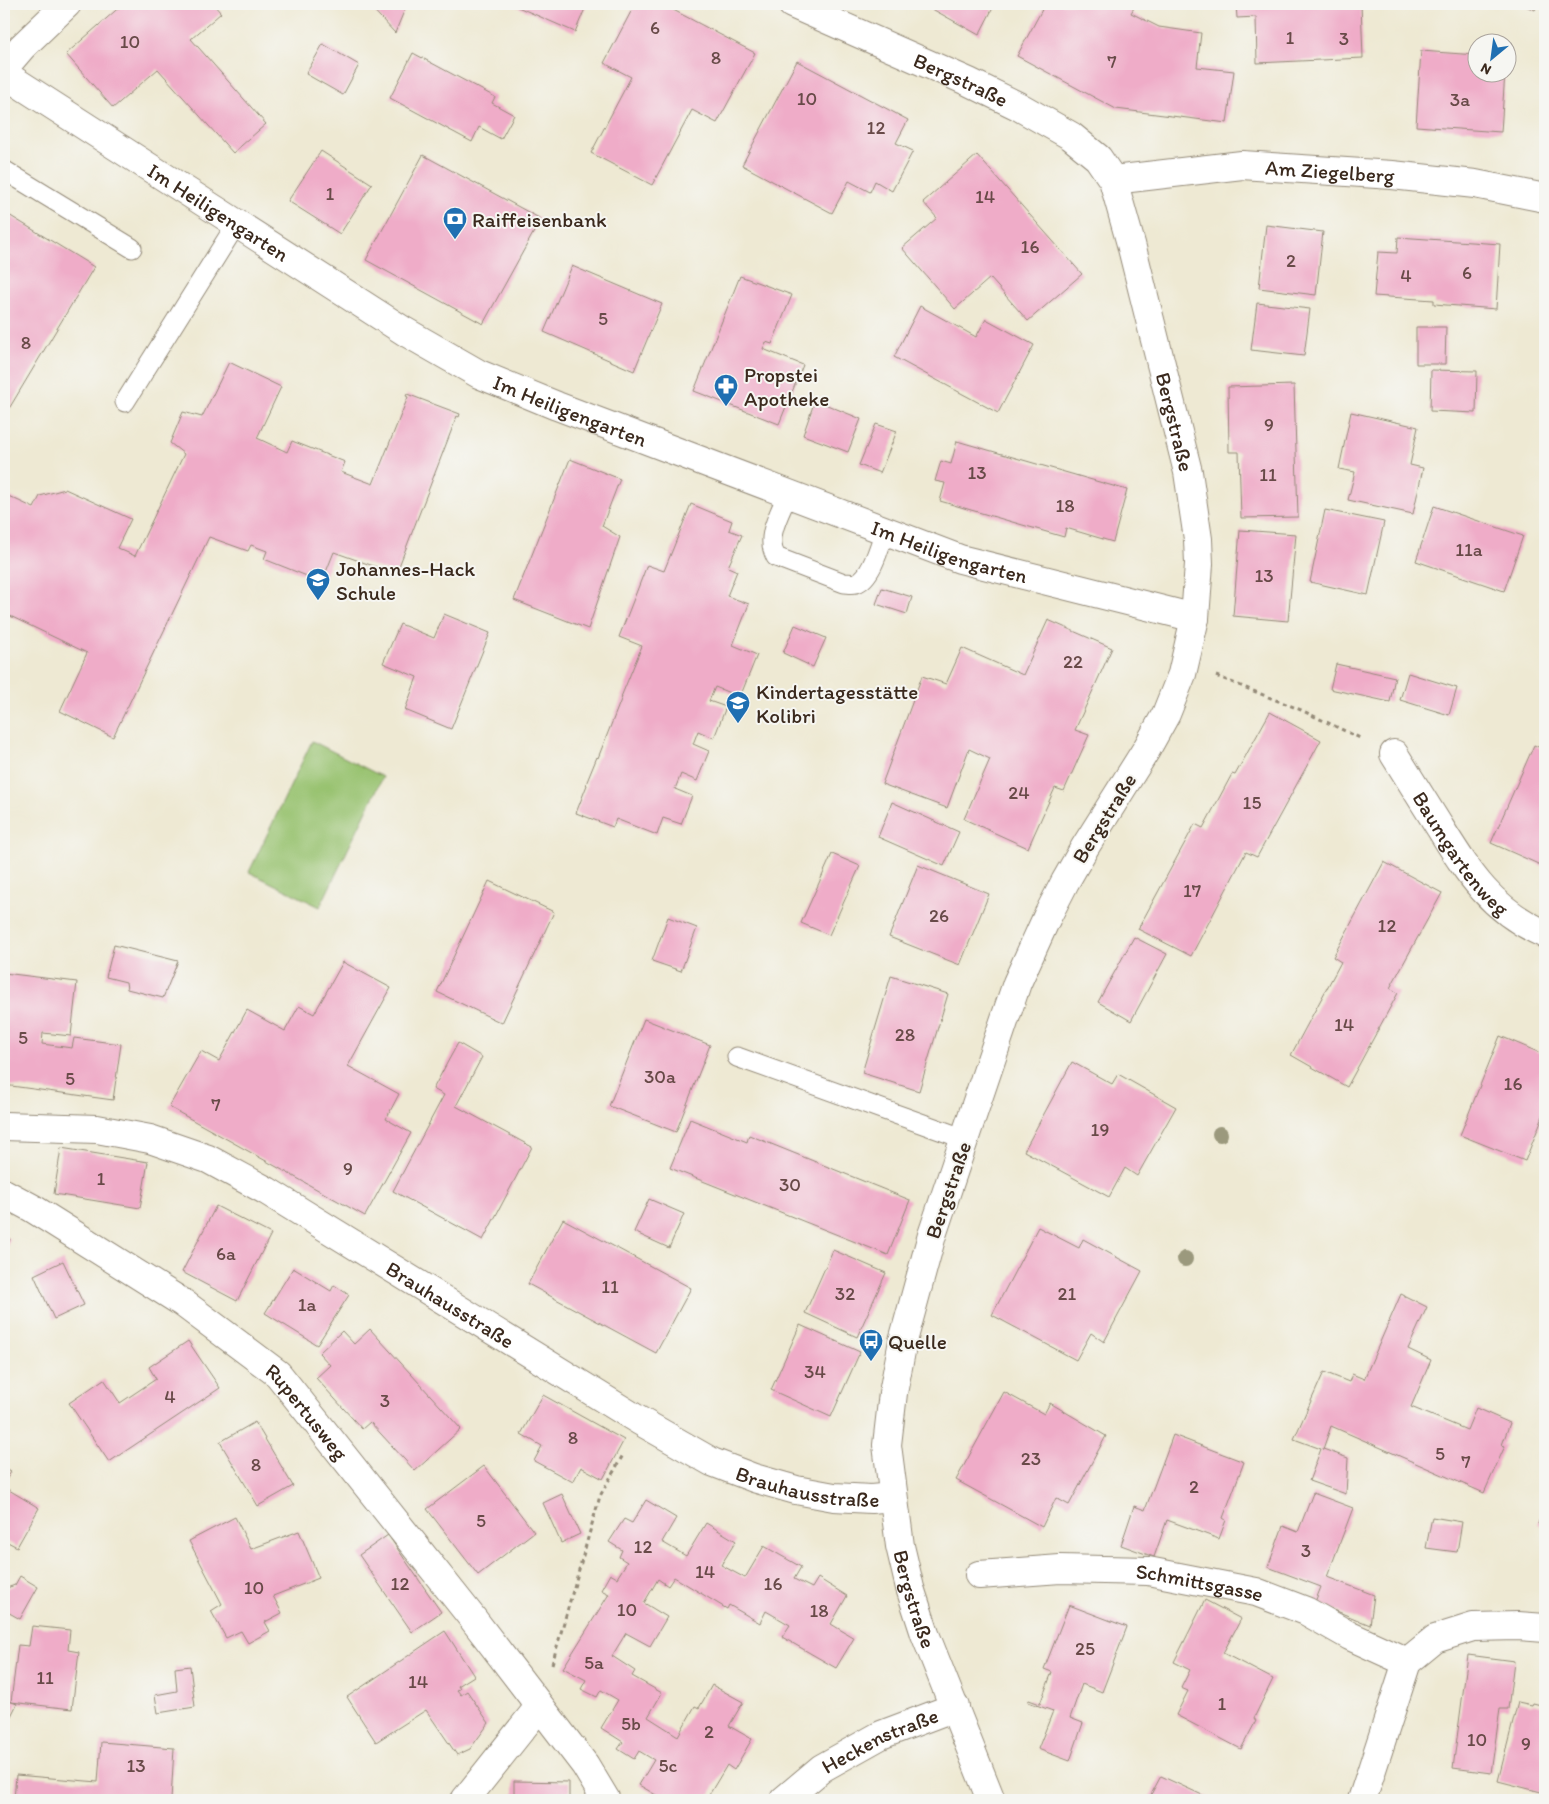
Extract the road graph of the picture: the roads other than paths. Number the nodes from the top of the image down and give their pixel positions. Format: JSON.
{"nodes":[{"id":1,"x":67,"y":4,"type":"edge"},
{"id":2,"x":792,"y":4,"type":"edge"},
{"id":3,"x":4,"y":68,"type":"edge"},
{"id":4,"x":4,"y":74,"type":"edge"},
{"id":5,"x":4,"y":170,"type":"edge"},
{"id":6,"x":1113,"y":180,"type":"junction"},
{"id":7,"x":1545,"y":198,"type":"edge"},
{"id":8,"x":237,"y":223,"type":"junction"},
{"id":9,"x":132,"y":248,"type":"dead end"},
{"id":10,"x":125,"y":402,"type":"dead end"},
{"id":11,"x":788,"y":493,"type":"junction"},
{"id":12,"x":885,"y":530,"type":"junction"},
{"id":13,"x":1195,"y":618,"type":"junction"},
{"id":14,"x":1394,"y":754,"type":"road end"},
{"id":15,"x":1545,"y":934,"type":"edge"},
{"id":16,"x":737,"y":1058,"type":"dead end"},
{"id":17,"x":4,"y":1126,"type":"edge"},
{"id":18,"x":965,"y":1139,"type":"junction"},
{"id":19,"x":4,"y":1193,"type":"edge"},
{"id":20,"x":892,"y":1497,"type":"junction"},
{"id":21,"x":978,"y":1575,"type":"dead end"},
{"id":22,"x":1545,"y":1628,"type":"edge"},
{"id":23,"x":1407,"y":1662,"type":"junction"},
{"id":24,"x":955,"y":1707,"type":"junction"},
{"id":25,"x":539,"y":1708,"type":"junction"},
{"id":26,"x":465,"y":1800,"type":"edge"},
{"id":27,"x":606,"y":1800,"type":"edge"},
{"id":28,"x":784,"y":1800,"type":"edge"},
{"id":29,"x":991,"y":1800,"type":"edge"},
{"id":30,"x":1362,"y":1800,"type":"edge"}],
"edges":[{"from":1,"to":3,"type":"street"},
{"from":2,"to":6,"type":"street","name":"Bergstraße"},
{"from":4,"to":8,"type":"street","name":"Im Heiligengarten"},
{"from":5,"to":9,"type":"lane"},
{"from":6,"to":7,"type":"street","name":"Am Ziegelberg"},
{"from":6,"to":13,"type":"street","name":"Bergstraße"},
{"from":8,"to":10,"type":"lane"},
{"from":8,"to":11,"type":"street","name":"Im Heiligengarten"},
{"from":11,"to":12,"type":"street","name":"Im Heiligengarten"},
{"from":11,"to":12,"type":"lane"},
{"from":12,"to":13,"type":"street","name":"Im Heiligengarten"},
{"from":13,"to":18,"type":"street","name":"Bergstraße"},
{"from":14,"to":15,"type":"street","name":"Baumgartenweg"},
{"from":16,"to":18,"type":"lane"},
{"from":17,"to":20,"type":"street","name":"Brauhausstraße"},
{"from":18,"to":20,"type":"street","name":"Bergstraße"},
{"from":19,"to":25,"type":"street","name":"Rupertusweg"},
{"from":20,"to":24,"type":"street","name":"Bergstraße"},
{"from":21,"to":23,"type":"street","name":"Schmittsgasse"},
{"from":22,"to":23,"type":"street"},
{"from":23,"to":30,"type":"street"},
{"from":24,"to":28,"type":"street","name":"Heckenstraße"},
{"from":24,"to":29,"type":"street","name":"Bergstraße"},
{"from":25,"to":26,"type":"street"},
{"from":25,"to":27,"type":"street","name":"Rupertusweg"}]}
